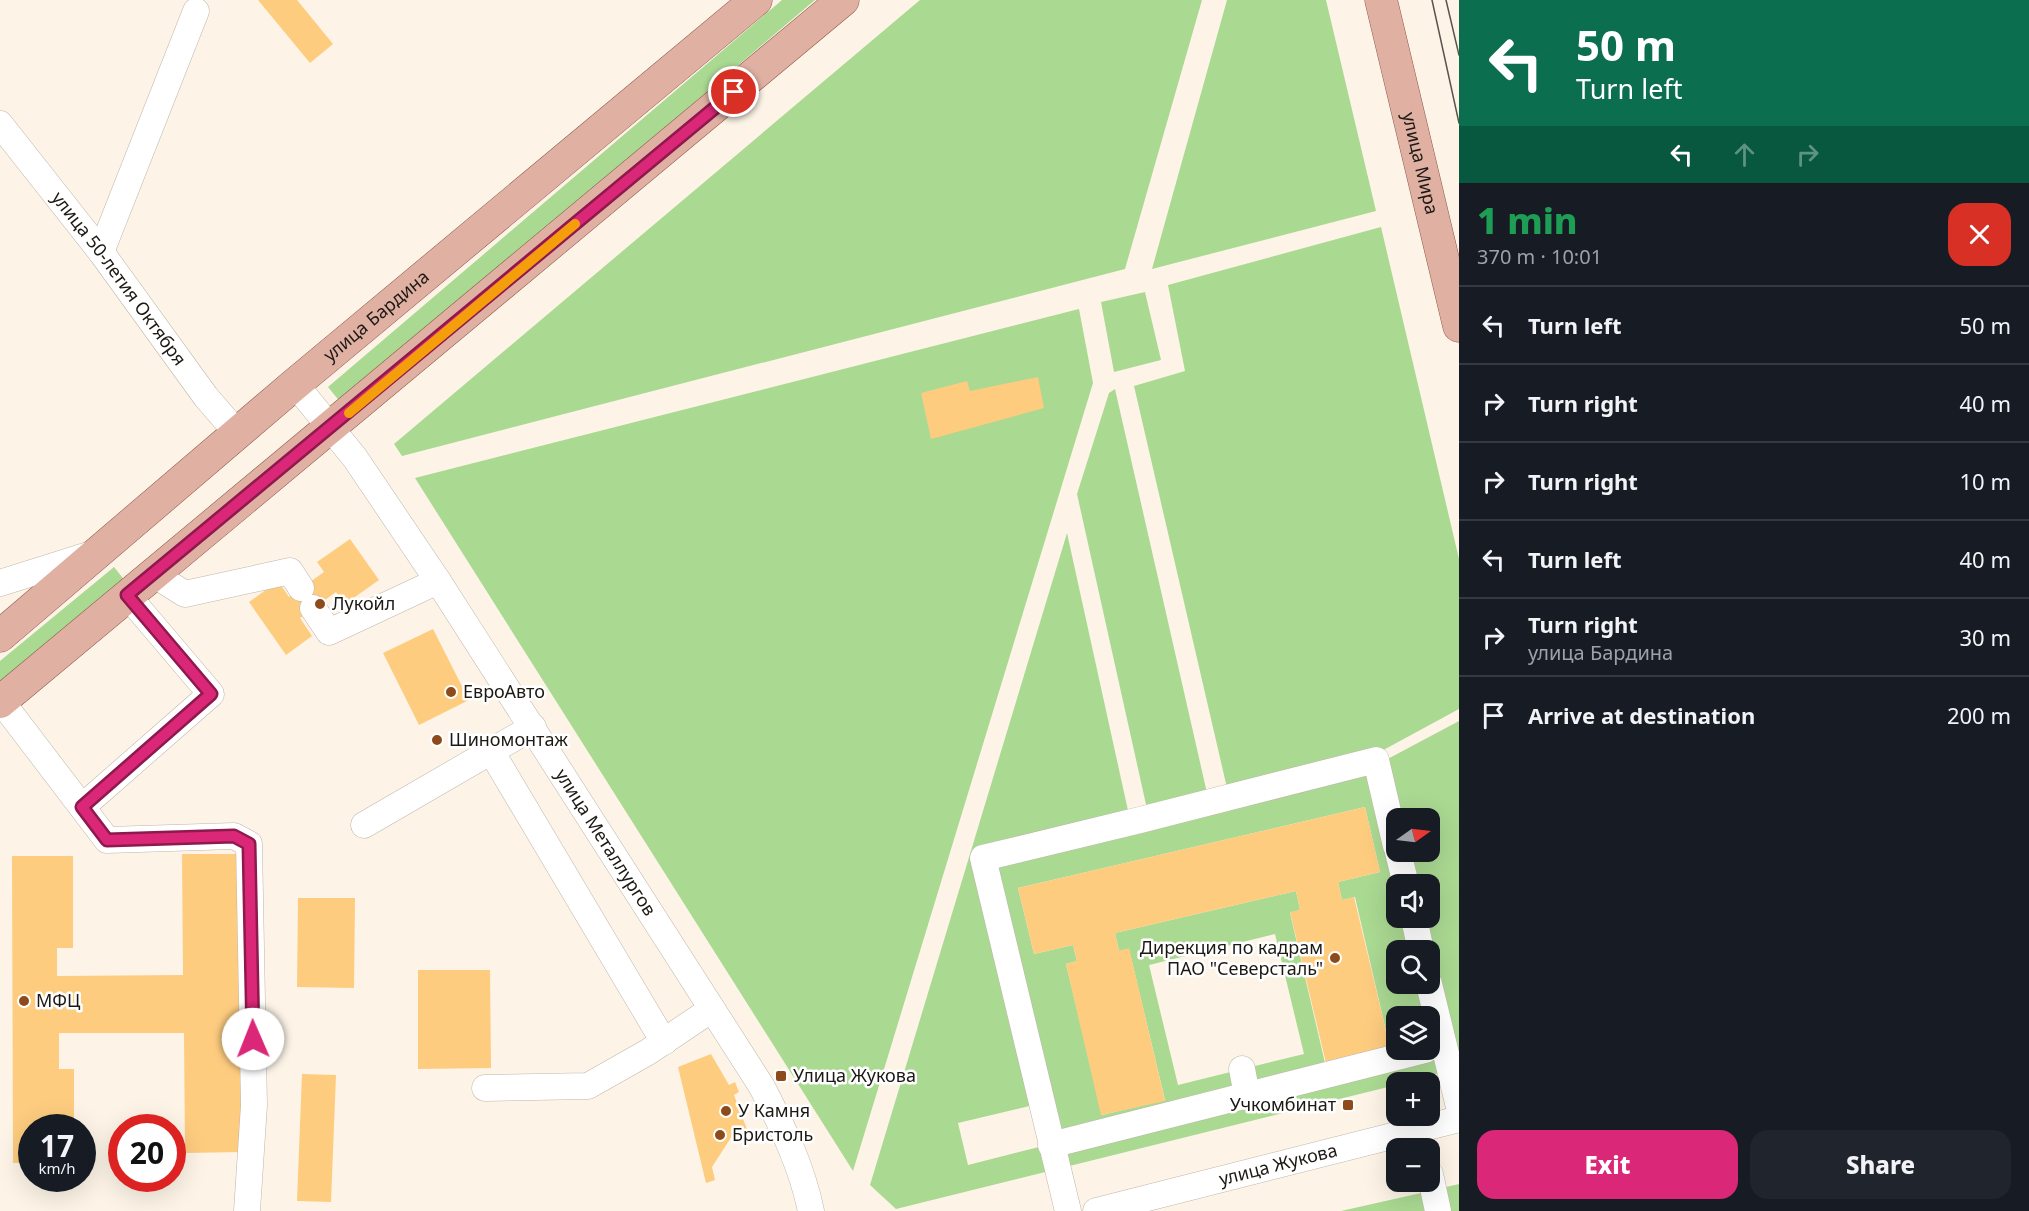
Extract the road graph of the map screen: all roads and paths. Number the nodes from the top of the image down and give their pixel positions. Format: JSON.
{"nodes":[{"id":1,"x":756,"y":0,"type":"edge"},
{"id":2,"x":843,"y":0,"type":"edge"},
{"id":3,"x":1382,"y":0,"type":"edge"},
{"id":4,"x":196,"y":11,"type":"dead end"},
{"id":5,"x":0,"y":124,"type":"edge"},
{"id":6,"x":101,"y":252,"type":"junction"},
{"id":7,"x":1459,"y":326,"type":"edge"},
{"id":8,"x":295,"y":384,"type":"junction"},
{"id":9,"x":332,"y":427,"type":"junction"},
{"id":10,"x":237,"y":434,"type":"junction"},
{"id":11,"x":101,"y":552,"type":"junction"},
{"id":12,"x":153,"y":574,"type":"junction"},
{"id":13,"x":438,"y":581,"type":"junction"},
{"id":14,"x":0,"y":583,"type":"edge"},
{"id":15,"x":127,"y":595,"type":"junction"},
{"id":16,"x":0,"y":636,"type":"edge"},
{"id":17,"x":1,"y":701,"type":"edge"},
{"id":18,"x":533,"y":727,"type":"junction"},
{"id":19,"x":491,"y":751,"type":"junction"},
{"id":20,"x":82,"y":807,"type":"junction"},
{"id":21,"x":1387,"y":808,"type":"edge"},
{"id":22,"x":364,"y":825,"type":"dead end"},
{"id":23,"x":712,"y":1009,"type":"junction"},
{"id":24,"x":664,"y":1042,"type":"junction"},
{"id":25,"x":1386,"y":1060,"type":"edge"},
{"id":26,"x":1438,"y":1060,"type":"edge"},
{"id":27,"x":1242,"y":1070,"type":"dead end"},
{"id":28,"x":485,"y":1088,"type":"dead end"},
{"id":29,"x":1247,"y":1095,"type":"junction"},
{"id":30,"x":1459,"y":1107,"type":"edge"},
{"id":31,"x":1459,"y":1119,"type":"edge"},
{"id":32,"x":1421,"y":1138,"type":"edge"},
{"id":33,"x":1051,"y":1145,"type":"junction"},
{"id":34,"x":1386,"y":1146,"type":"edge"},
{"id":35,"x":1434,"y":1192,"type":"edge"},
{"id":36,"x":248,"y":1211,"type":"edge"},
{"id":37,"x":811,"y":1211,"type":"edge"},
{"id":38,"x":1068,"y":1211,"type":"edge"},
{"id":39,"x":1096,"y":1211,"type":"edge"},
{"id":40,"x":1438,"y":1211,"type":"edge"}],
"edges":[{"from":1,"to":8,"type":"main road","name":"улица Бардина"},
{"from":2,"to":9,"type":"main road"},
{"from":3,"to":7,"type":"main road","name":"улица Мира"},
{"from":4,"to":6,"type":"street"},
{"from":5,"to":6,"type":"street","name":"улица 50-летия Октября"},
{"from":6,"to":10,"type":"street","name":"улица 50-летия Октября"},
{"from":8,"to":9,"type":"street","name":"улица Металлургов"},
{"from":8,"to":10,"type":"main road","name":"улица Бардина"},
{"from":9,"to":12,"type":"main road"},
{"from":9,"to":13,"type":"street","name":"улица Металлургов"},
{"from":10,"to":11,"type":"main road","name":"улица Бардина"},
{"from":11,"to":14,"type":"street"},
{"from":11,"to":16,"type":"main road","name":"улица Бардина"},
{"from":12,"to":13,"type":"street"},
{"from":12,"to":15,"type":"main road"},
{"from":13,"to":18,"type":"street","name":"улица Металлургов"},
{"from":15,"to":17,"type":"main road"},
{"from":15,"to":20,"type":"street"},
{"from":17,"to":20,"type":"street"},
{"from":18,"to":19,"type":"street"},
{"from":18,"to":23,"type":"street","name":"улица Металлургов"},
{"from":19,"to":22,"type":"street"},
{"from":19,"to":24,"type":"street"},
{"from":20,"to":36,"type":"street"},
{"from":21,"to":33,"type":"street"},
{"from":23,"to":24,"type":"street"},
{"from":23,"to":37,"type":"street","name":"улица Металлургов"},
{"from":24,"to":28,"type":"street"},
{"from":25,"to":29,"type":"street"},
{"from":26,"to":30,"type":"street"},
{"from":27,"to":29,"type":"street"},
{"from":29,"to":33,"type":"street"},
{"from":31,"to":32,"type":"street","name":"улица Жукова"},
{"from":33,"to":38,"type":"street"},
{"from":34,"to":39,"type":"street","name":"улица Жукова"},
{"from":35,"to":40,"type":"street"}]}
